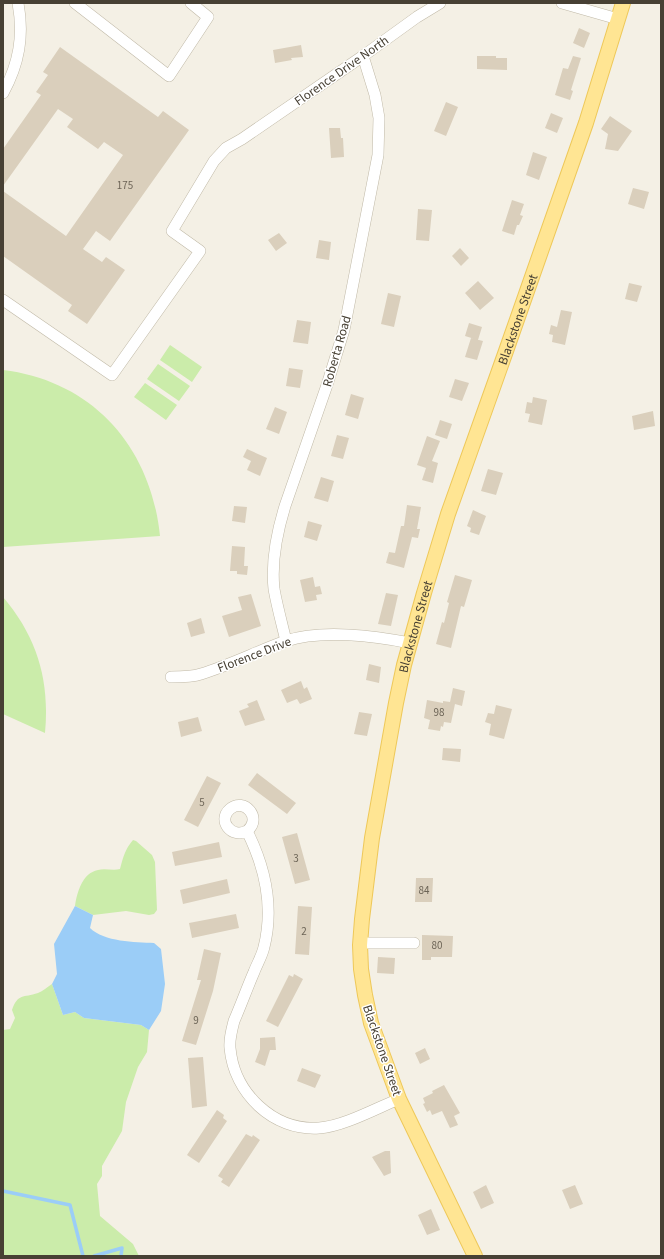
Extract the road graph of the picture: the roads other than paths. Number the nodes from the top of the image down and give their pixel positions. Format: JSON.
{"nodes":[{"id":1,"x":18,"y":3,"type":"edge"},
{"id":2,"x":75,"y":3,"type":"edge"},
{"id":3,"x":191,"y":3,"type":"edge"},
{"id":4,"x":440,"y":3,"type":"edge"},
{"id":5,"x":562,"y":3,"type":"edge"},
{"id":6,"x":623,"y":3,"type":"edge"},
{"id":7,"x":618,"y":19,"type":"junction"},
{"id":8,"x":363,"y":56,"type":"junction"},
{"id":9,"x":3,"y":93,"type":"edge"},
{"id":10,"x":3,"y":300,"type":"edge"},
{"id":11,"x":286,"y":641,"type":"junction"},
{"id":12,"x":410,"y":643,"type":"junction"},
{"id":13,"x":171,"y":677,"type":"dead end"},
{"id":14,"x":247,"y":831,"type":"dead end"},
{"id":15,"x":360,"y":943,"type":"junction"},
{"id":16,"x":414,"y":943,"type":"dead end"},
{"id":17,"x":399,"y":1099,"type":"junction"},
{"id":18,"x":475,"y":1256,"type":"edge"}],
"edges":[{"from":1,"to":9,"type":"street"},
{"from":2,"to":3,"type":"street"},
{"from":4,"to":8,"type":"street","name":"Florence Drive North"},
{"from":5,"to":7,"type":"street"},
{"from":6,"to":7,"type":"main road","name":"Blackstone Street"},
{"from":7,"to":12,"type":"main road","name":"Blackstone Street"},
{"from":8,"to":10,"type":"street","name":"Florence Drive North"},
{"from":8,"to":11,"type":"street","name":"Roberta Road"},
{"from":11,"to":12,"type":"street","name":"Florence Drive"},
{"from":11,"to":13,"type":"street","name":"Florence Drive"},
{"from":12,"to":15,"type":"main road","name":"Blackstone Street"},
{"from":14,"to":17,"type":"street"},
{"from":15,"to":16,"type":"street"},
{"from":15,"to":17,"type":"main road","name":"Blackstone Street"},
{"from":17,"to":18,"type":"main road","name":"Blackstone Street"}]}
